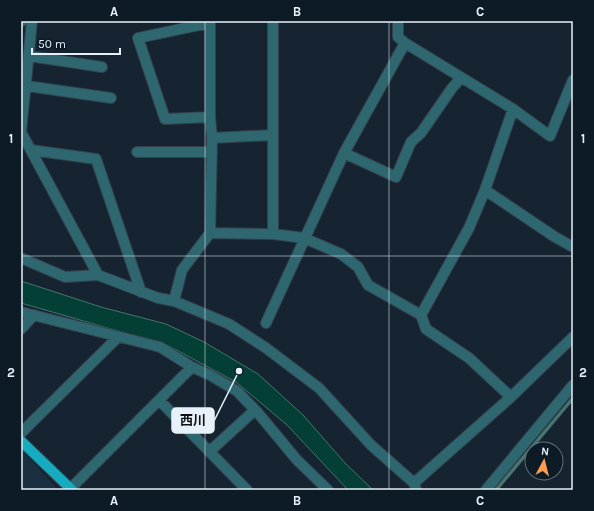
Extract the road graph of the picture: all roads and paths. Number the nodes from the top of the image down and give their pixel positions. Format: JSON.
{"nodes":[{"id":1,"x":32,"y":21,"type":"edge"},
{"id":2,"x":273,"y":21,"type":"edge"},
{"id":3,"x":398,"y":21,"type":"edge"},
{"id":4,"x":210,"y":22,"type":"edge"},
{"id":5,"x":405,"y":43,"type":"junction"},
{"id":6,"x":29,"y":56,"type":"junction"},
{"id":7,"x":102,"y":67,"type":"dead end"},
{"id":8,"x":461,"y":78,"type":"junction"},
{"id":9,"x":573,"y":80,"type":"edge"},
{"id":10,"x":27,"y":86,"type":"junction"},
{"id":11,"x":111,"y":98,"type":"dead end"},
{"id":12,"x":513,"y":109,"type":"junction"},
{"id":13,"x":210,"y":117,"type":"junction"},
{"id":14,"x":21,"y":132,"type":"edge"},
{"id":15,"x":272,"y":135,"type":"junction"},
{"id":16,"x":212,"y":138,"type":"junction"},
{"id":17,"x":31,"y":150,"type":"junction"},
{"id":18,"x":138,"y":152,"type":"dead end"},
{"id":19,"x":212,"y":152,"type":"junction"},
{"id":20,"x":344,"y":153,"type":"junction"},
{"id":21,"x":485,"y":190,"type":"junction"},
{"id":22,"x":210,"y":234,"type":"junction"},
{"id":23,"x":273,"y":234,"type":"junction"},
{"id":24,"x":304,"y":238,"type":"junction"},
{"id":25,"x":573,"y":247,"type":"edge"},
{"id":26,"x":21,"y":258,"type":"edge"},
{"id":27,"x":98,"y":275,"type":"junction"},
{"id":28,"x":141,"y":292,"type":"junction"},
{"id":29,"x":174,"y":301,"type":"junction"},
{"id":30,"x":21,"y":312,"type":"edge"},
{"id":31,"x":34,"y":315,"type":"junction"},
{"id":32,"x":421,"y":315,"type":"junction"},
{"id":33,"x":266,"y":323,"type":"dead end"},
{"id":34,"x":21,"y":329,"type":"edge"},
{"id":35,"x":118,"y":337,"type":"junction"},
{"id":36,"x":573,"y":337,"type":"edge"},
{"id":37,"x":192,"y":367,"type":"junction"},
{"id":38,"x":573,"y":385,"type":"edge"},
{"id":39,"x":511,"y":397,"type":"junction"},
{"id":40,"x":159,"y":400,"type":"junction"},
{"id":41,"x":255,"y":410,"type":"junction"},
{"id":42,"x":21,"y":433,"type":"edge"},
{"id":43,"x":21,"y":441,"type":"edge"},
{"id":44,"x":209,"y":452,"type":"junction"},
{"id":45,"x":415,"y":486,"type":"edge"},
{"id":46,"x":72,"y":489,"type":"edge"},
{"id":47,"x":247,"y":490,"type":"edge"},
{"id":48,"x":328,"y":490,"type":"edge"},
{"id":49,"x":486,"y":490,"type":"edge"}],
"edges":[{"from":1,"to":6,"type":"street"},
{"from":2,"to":15,"type":"street"},
{"from":3,"to":5,"type":"street"},
{"from":4,"to":13,"type":"street"},
{"from":4,"to":13,"type":"street"},
{"from":5,"to":8,"type":"street"},
{"from":5,"to":20,"type":"street"},
{"from":6,"to":7,"type":"street"},
{"from":6,"to":10,"type":"street"},
{"from":8,"to":12,"type":"street"},
{"from":8,"to":20,"type":"street"},
{"from":9,"to":12,"type":"street"},
{"from":10,"to":11,"type":"street"},
{"from":10,"to":14,"type":"street"},
{"from":12,"to":21,"type":"street"},
{"from":13,"to":16,"type":"street"},
{"from":14,"to":17,"type":"street"},
{"from":15,"to":16,"type":"street"},
{"from":15,"to":23,"type":"street"},
{"from":16,"to":19,"type":"street"},
{"from":17,"to":27,"type":"street"},
{"from":17,"to":28,"type":"street"},
{"from":18,"to":19,"type":"street"},
{"from":19,"to":22,"type":"street"},
{"from":20,"to":24,"type":"street"},
{"from":21,"to":25,"type":"street"},
{"from":21,"to":32,"type":"street"},
{"from":22,"to":23,"type":"street"},
{"from":22,"to":29,"type":"street"},
{"from":23,"to":24,"type":"street"},
{"from":24,"to":32,"type":"street"},
{"from":24,"to":33,"type":"street"},
{"from":26,"to":27,"type":"street"},
{"from":27,"to":28,"type":"street"},
{"from":28,"to":29,"type":"street"},
{"from":29,"to":45,"type":"street"},
{"from":30,"to":31,"type":"street"},
{"from":31,"to":34,"type":"street"},
{"from":31,"to":35,"type":"street"},
{"from":32,"to":39,"type":"street"},
{"from":35,"to":37,"type":"street"},
{"from":35,"to":42,"type":"street"},
{"from":36,"to":39,"type":"street"},
{"from":37,"to":40,"type":"street"},
{"from":37,"to":41,"type":"street"},
{"from":38,"to":49,"type":"street"},
{"from":39,"to":45,"type":"street"},
{"from":40,"to":44,"type":"street"},
{"from":40,"to":46,"type":"street"},
{"from":41,"to":44,"type":"street"},
{"from":41,"to":48,"type":"street"},
{"from":43,"to":46,"type":"main road"},
{"from":44,"to":47,"type":"street"}]}
